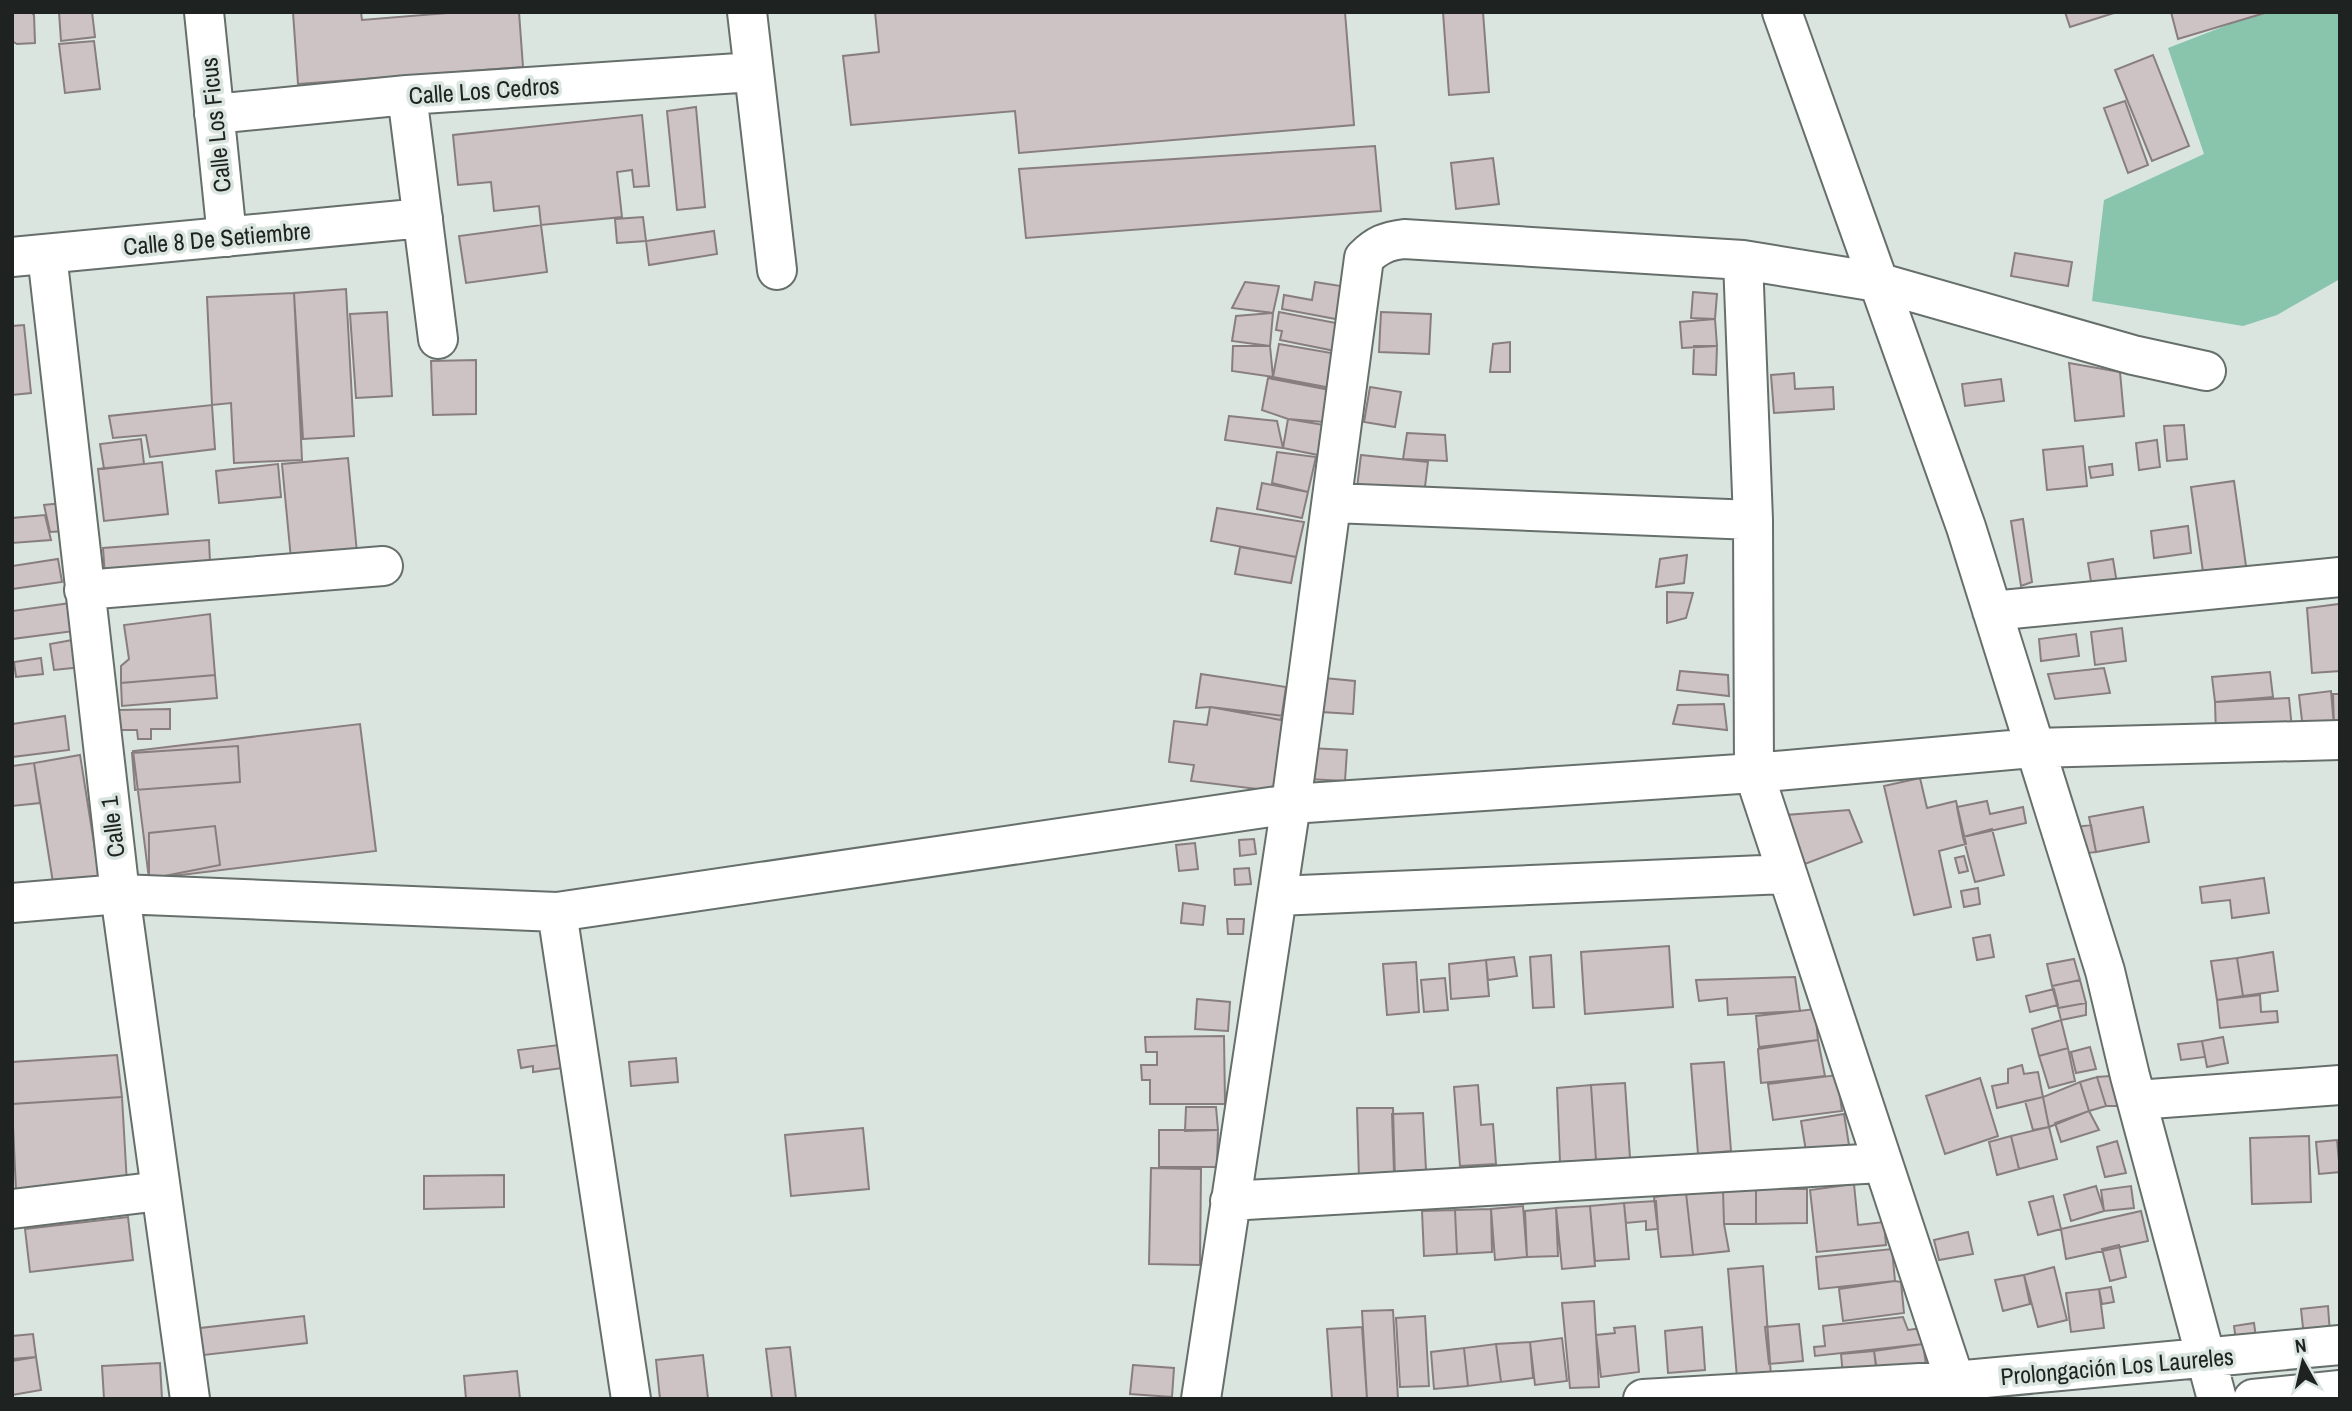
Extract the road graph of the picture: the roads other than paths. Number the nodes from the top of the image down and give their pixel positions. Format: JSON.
{"nodes":[{"id":1,"x":204,"y":12,"type":"edge"},
{"id":2,"x":747,"y":12,"type":"edge"},
{"id":3,"x":1782,"y":12,"type":"edge"},
{"id":4,"x":754,"y":72,"type":"junction"},
{"id":5,"x":407,"y":95,"type":"junction"},
{"id":6,"x":214,"y":114,"type":"junction"},
{"id":7,"x":423,"y":218,"type":"junction"},
{"id":8,"x":227,"y":237,"type":"junction"},
{"id":9,"x":30,"y":255,"type":"edge"},
{"id":10,"x":1743,"y":260,"type":"junction"},
{"id":11,"x":777,"y":270,"type":"dead end"},
{"id":12,"x":1877,"y":282,"type":"junction"},
{"id":13,"x":438,"y":339,"type":"dead end"},
{"id":14,"x":2206,"y":371,"type":"dead end"},
{"id":15,"x":1333,"y":503,"type":"junction"},
{"id":16,"x":1753,"y":520,"type":"junction"},
{"id":17,"x":383,"y":566,"type":"dead end"},
{"id":18,"x":2340,"y":577,"type":"edge"},
{"id":19,"x":83,"y":590,"type":"junction"},
{"id":20,"x":1992,"y":611,"type":"junction"},
{"id":21,"x":2340,"y":740,"type":"edge"},
{"id":22,"x":2034,"y":748,"type":"junction"},
{"id":23,"x":1754,"y":773,"type":"junction"},
{"id":24,"x":1291,"y":804,"type":"junction"},
{"id":25,"x":1787,"y":874,"type":"junction"},
{"id":26,"x":120,"y":894,"type":"junction"},
{"id":27,"x":1277,"y":896,"type":"junction"},
{"id":28,"x":12,"y":903,"type":"edge"},
{"id":29,"x":557,"y":912,"type":"junction"},
{"id":30,"x":2340,"y":1085,"type":"edge"},
{"id":31,"x":2137,"y":1100,"type":"junction"},
{"id":32,"x":1881,"y":1163,"type":"junction"},
{"id":33,"x":160,"y":1191,"type":"junction"},
{"id":34,"x":1230,"y":1201,"type":"junction"},
{"id":35,"x":12,"y":1209,"type":"edge"},
{"id":36,"x":2340,"y":1345,"type":"edge"},
{"id":37,"x":2205,"y":1358,"type":"junction"},
{"id":38,"x":1958,"y":1390,"type":"edge"},
{"id":39,"x":2340,"y":1390,"type":"edge"},
{"id":40,"x":190,"y":1399,"type":"edge"},
{"id":41,"x":631,"y":1399,"type":"edge"},
{"id":42,"x":1201,"y":1399,"type":"edge"},
{"id":43,"x":1643,"y":1399,"type":"edge"},
{"id":44,"x":2217,"y":1399,"type":"edge"},
{"id":45,"x":2253,"y":1399,"type":"edge"}],
"edges":[{"from":1,"to":6,"type":"street","name":"Calle Los Ficus"},
{"from":2,"to":4,"type":"street"},
{"from":3,"to":12,"type":"street"},
{"from":4,"to":5,"type":"street","name":"Calle Los Cedros"},
{"from":4,"to":11,"type":"street"},
{"from":5,"to":6,"type":"street","name":"Calle Los Cedros"},
{"from":5,"to":7,"type":"street"},
{"from":6,"to":8,"type":"street","name":"Calle Los Ficus"},
{"from":7,"to":8,"type":"street","name":"Calle 8 De Setiembre"},
{"from":7,"to":13,"type":"street"},
{"from":8,"to":9,"type":"street","name":"Calle 8 De Setiembre"},
{"from":9,"to":19,"type":"street","name":"Calle 1"},
{"from":10,"to":12,"type":"street"},
{"from":10,"to":15,"type":"street"},
{"from":10,"to":16,"type":"street"},
{"from":12,"to":14,"type":"street"},
{"from":12,"to":20,"type":"street"},
{"from":15,"to":16,"type":"street"},
{"from":15,"to":24,"type":"street"},
{"from":16,"to":23,"type":"street"},
{"from":17,"to":19,"type":"street"},
{"from":18,"to":20,"type":"street"},
{"from":19,"to":26,"type":"street","name":"Calle 1"},
{"from":20,"to":22,"type":"street"},
{"from":21,"to":22,"type":"street"},
{"from":22,"to":23,"type":"street"},
{"from":22,"to":31,"type":"street"},
{"from":23,"to":24,"type":"street"},
{"from":23,"to":25,"type":"street"},
{"from":24,"to":27,"type":"street"},
{"from":24,"to":29,"type":"street"},
{"from":25,"to":27,"type":"street"},
{"from":25,"to":32,"type":"street"},
{"from":26,"to":28,"type":"street"},
{"from":26,"to":29,"type":"street"},
{"from":26,"to":33,"type":"street","name":"Calle 1"},
{"from":27,"to":34,"type":"street"},
{"from":29,"to":41,"type":"street"},
{"from":30,"to":31,"type":"street"},
{"from":31,"to":37,"type":"street"},
{"from":32,"to":34,"type":"street"},
{"from":32,"to":38,"type":"street"},
{"from":33,"to":35,"type":"street"},
{"from":33,"to":40,"type":"street","name":"Calle 1"},
{"from":34,"to":42,"type":"street"},
{"from":36,"to":37,"type":"street","name":"Prolongación Los Laureles"},
{"from":37,"to":38,"type":"street","name":"Prolongación Los Laureles"},
{"from":37,"to":44,"type":"street"},
{"from":38,"to":43,"type":"street","name":"Prolongación Los Laureles"},
{"from":39,"to":45,"type":"street","name":"Prolongación Los Laureles"}]}
